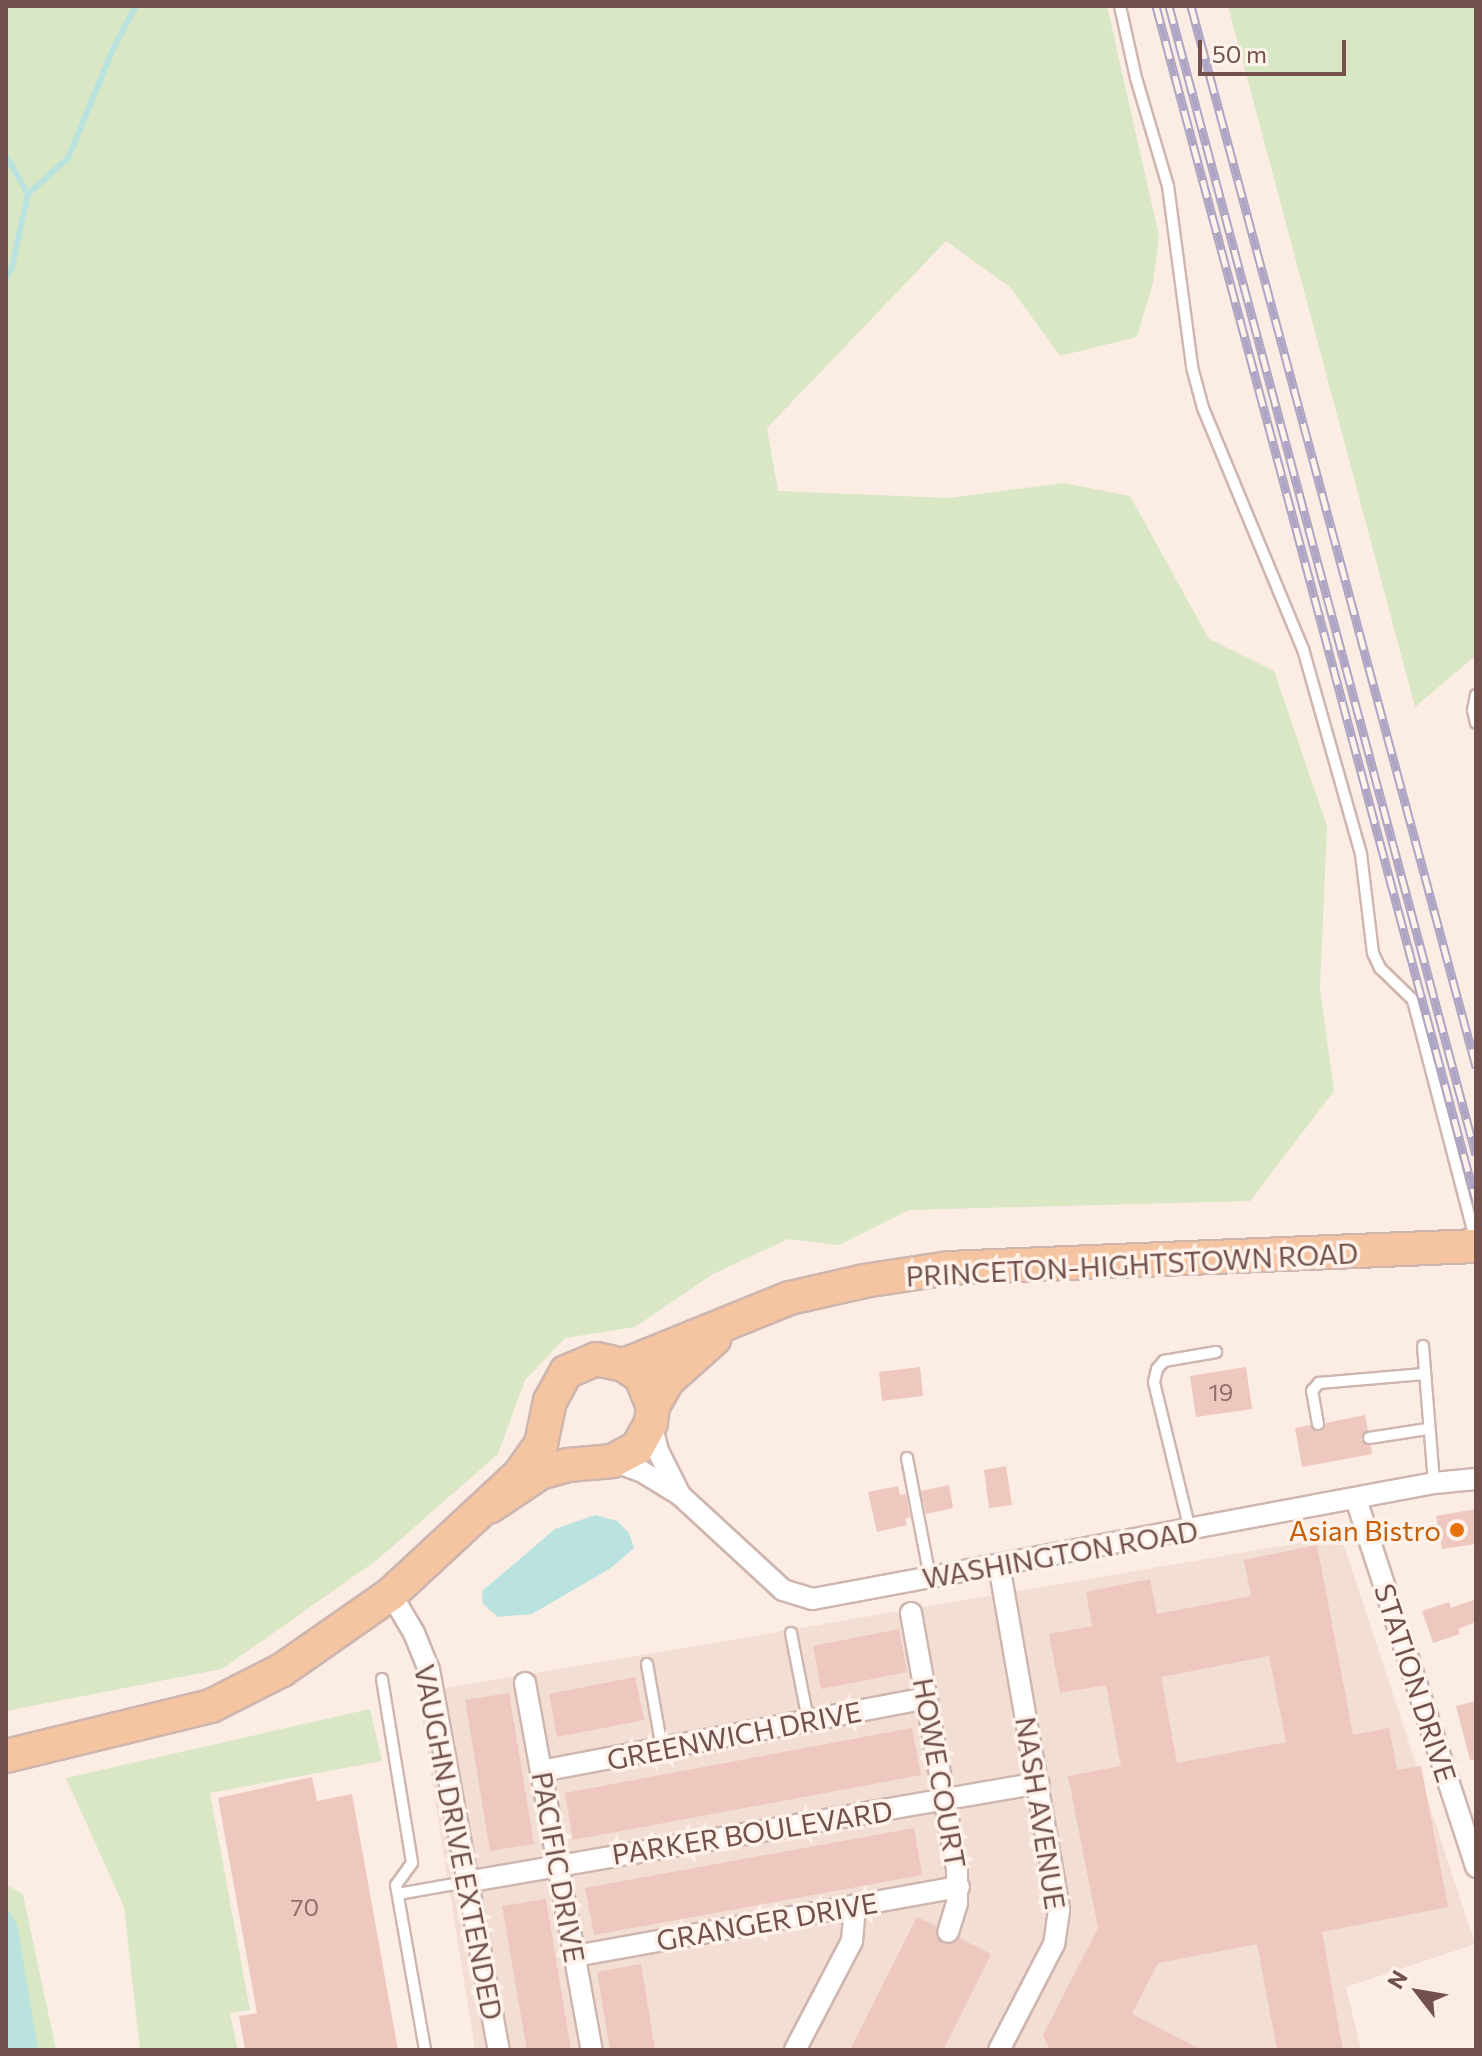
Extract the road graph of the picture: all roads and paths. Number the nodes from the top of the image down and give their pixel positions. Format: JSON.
{"nodes":[{"id":1,"x":1120,"y":6,"type":"edge"},
{"id":2,"x":1476,"y":695,"type":"edge"},
{"id":3,"x":1476,"y":723,"type":"edge"},
{"id":4,"x":1468,"y":1246,"type":"edge"},
{"id":5,"x":745,"y":1316,"type":"junction"},
{"id":6,"x":1423,"y":1346,"type":"dead end"},
{"id":7,"x":1216,"y":1352,"type":"dead end"},
{"id":8,"x":624,"y":1365,"type":"junction"},
{"id":9,"x":1424,"y":1374,"type":"junction"},
{"id":10,"x":652,"y":1415,"type":"junction"},
{"id":11,"x":549,"y":1417,"type":"junction"},
{"id":12,"x":1318,"y":1424,"type":"dead end"},
{"id":13,"x":1427,"y":1429,"type":"junction"},
{"id":14,"x":1369,"y":1438,"type":"dead end"},
{"id":15,"x":907,"y":1458,"type":"dead end"},
{"id":16,"x":605,"y":1462,"type":"junction"},
{"id":17,"x":1476,"y":1479,"type":"edge"},
{"id":18,"x":1434,"y":1483,"type":"junction"},
{"id":19,"x":680,"y":1495,"type":"junction"},
{"id":20,"x":1356,"y":1499,"type":"junction"},
{"id":21,"x":489,"y":1507,"type":"junction"},
{"id":22,"x":1190,"y":1530,"type":"junction"},
{"id":23,"x":999,"y":1565,"type":"junction"},
{"id":24,"x":930,"y":1577,"type":"junction"},
{"id":25,"x":391,"y":1594,"type":"junction"},
{"id":26,"x":911,"y":1613,"type":"dead end"},
{"id":27,"x":791,"y":1633,"type":"dead end"},
{"id":28,"x":647,"y":1664,"type":"dead end"},
{"id":29,"x":382,"y":1679,"type":"dead end"},
{"id":30,"x":525,"y":1683,"type":"dead end"},
{"id":31,"x":927,"y":1698,"type":"junction"},
{"id":32,"x":808,"y":1720,"type":"junction"},
{"id":33,"x":662,"y":1748,"type":"junction"},
{"id":34,"x":6,"y":1756,"type":"edge"},
{"id":35,"x":541,"y":1771,"type":"junction"},
{"id":36,"x":1039,"y":1783,"type":"junction"},
{"id":37,"x":945,"y":1799,"type":"junction"},
{"id":38,"x":559,"y":1864,"type":"junction"},
{"id":39,"x":1476,"y":1867,"type":"edge"},
{"id":40,"x":466,"y":1882,"type":"junction"},
{"id":41,"x":959,"y":1887,"type":"junction"},
{"id":42,"x":398,"y":1894,"type":"junction"},
{"id":43,"x":855,"y":1905,"type":"junction"},
{"id":44,"x":948,"y":1932,"type":"dead end"},
{"id":45,"x":575,"y":1956,"type":"junction"},
{"id":46,"x":1002,"y":2049,"type":"edge"},
{"id":47,"x":425,"y":2050,"type":"edge"},
{"id":48,"x":499,"y":2050,"type":"edge"},
{"id":49,"x":592,"y":2050,"type":"edge"},
{"id":50,"x":795,"y":2050,"type":"edge"}],
"edges":[{"from":1,"to":4,"type":"lane"},
{"from":2,"to":3,"type":"lane"},
{"from":4,"to":5,"type":"main road","name":"PRINCETON-HIGHTSTOWN ROAD"},
{"from":5,"to":8,"type":"main road","name":"PRINCETON-HIGHTSTOWN ROAD"},
{"from":5,"to":10,"type":"main road","name":"PRINCETON-HIGHTSTOWN ROAD"},
{"from":6,"to":9,"type":"lane"},
{"from":7,"to":22,"type":"lane"},
{"from":8,"to":10,"type":"main road"},
{"from":8,"to":11,"type":"main road","name":"WASHINGTON ROAD"},
{"from":9,"to":12,"type":"lane"},
{"from":9,"to":13,"type":"lane"},
{"from":10,"to":16,"type":"main road"},
{"from":10,"to":19,"type":"street","name":"WASHINGTON ROAD"},
{"from":11,"to":16,"type":"main road"},
{"from":11,"to":21,"type":"main road","name":"WASHINGTON ROAD"},
{"from":13,"to":14,"type":"lane"},
{"from":13,"to":18,"type":"lane"},
{"from":15,"to":24,"type":"lane"},
{"from":16,"to":19,"type":"street","name":"WASHINGTON ROAD"},
{"from":16,"to":21,"type":"main road","name":"WASHINGTON ROAD"},
{"from":17,"to":18,"type":"street","name":"WASHINGTON ROAD"},
{"from":18,"to":20,"type":"street","name":"WASHINGTON ROAD"},
{"from":19,"to":24,"type":"street","name":"WASHINGTON ROAD"},
{"from":20,"to":22,"type":"street","name":"WASHINGTON ROAD"},
{"from":20,"to":39,"type":"street","name":"STATION DRIVE"},
{"from":21,"to":25,"type":"main road","name":"WASHINGTON ROAD"},
{"from":22,"to":23,"type":"street","name":"WASHINGTON ROAD"},
{"from":23,"to":24,"type":"street","name":"WASHINGTON ROAD"},
{"from":23,"to":36,"type":"street","name":"NASH AVENUE"},
{"from":25,"to":34,"type":"main road","name":"WASHINGTON ROAD"},
{"from":25,"to":40,"type":"street","name":"VAUGHN DRIVE EXTENDED"},
{"from":26,"to":31,"type":"street","name":"HOWE COURT"},
{"from":27,"to":32,"type":"lane"},
{"from":28,"to":33,"type":"lane"},
{"from":29,"to":42,"type":"lane"},
{"from":30,"to":35,"type":"street","name":"PACIFIC DRIVE"},
{"from":31,"to":32,"type":"street","name":"GREENWICH DRIVE"},
{"from":31,"to":37,"type":"street","name":"HOWE COURT"},
{"from":32,"to":33,"type":"street","name":"GREENWICH DRIVE"},
{"from":33,"to":35,"type":"street","name":"GREENWICH DRIVE"},
{"from":35,"to":38,"type":"street","name":"PACIFIC DRIVE"},
{"from":36,"to":37,"type":"street","name":"PARKER BOULEVARD"},
{"from":36,"to":46,"type":"street","name":"NASH AVENUE"},
{"from":37,"to":38,"type":"street","name":"PARKER BOULEVARD"},
{"from":37,"to":41,"type":"street","name":"HOWE COURT"},
{"from":38,"to":40,"type":"street","name":"PARKER BOULEVARD"},
{"from":38,"to":45,"type":"street","name":"PACIFIC DRIVE"},
{"from":40,"to":42,"type":"lane"},
{"from":40,"to":48,"type":"street","name":"VAUGHN DRIVE EXTENDED"},
{"from":41,"to":43,"type":"street","name":"GRANGER DRIVE"},
{"from":41,"to":44,"type":"street","name":"HOWE COURT"},
{"from":42,"to":47,"type":"lane"},
{"from":43,"to":45,"type":"street","name":"GRANGER DRIVE"},
{"from":43,"to":50,"type":"street"},
{"from":45,"to":49,"type":"street","name":"PACIFIC DRIVE"}]}
